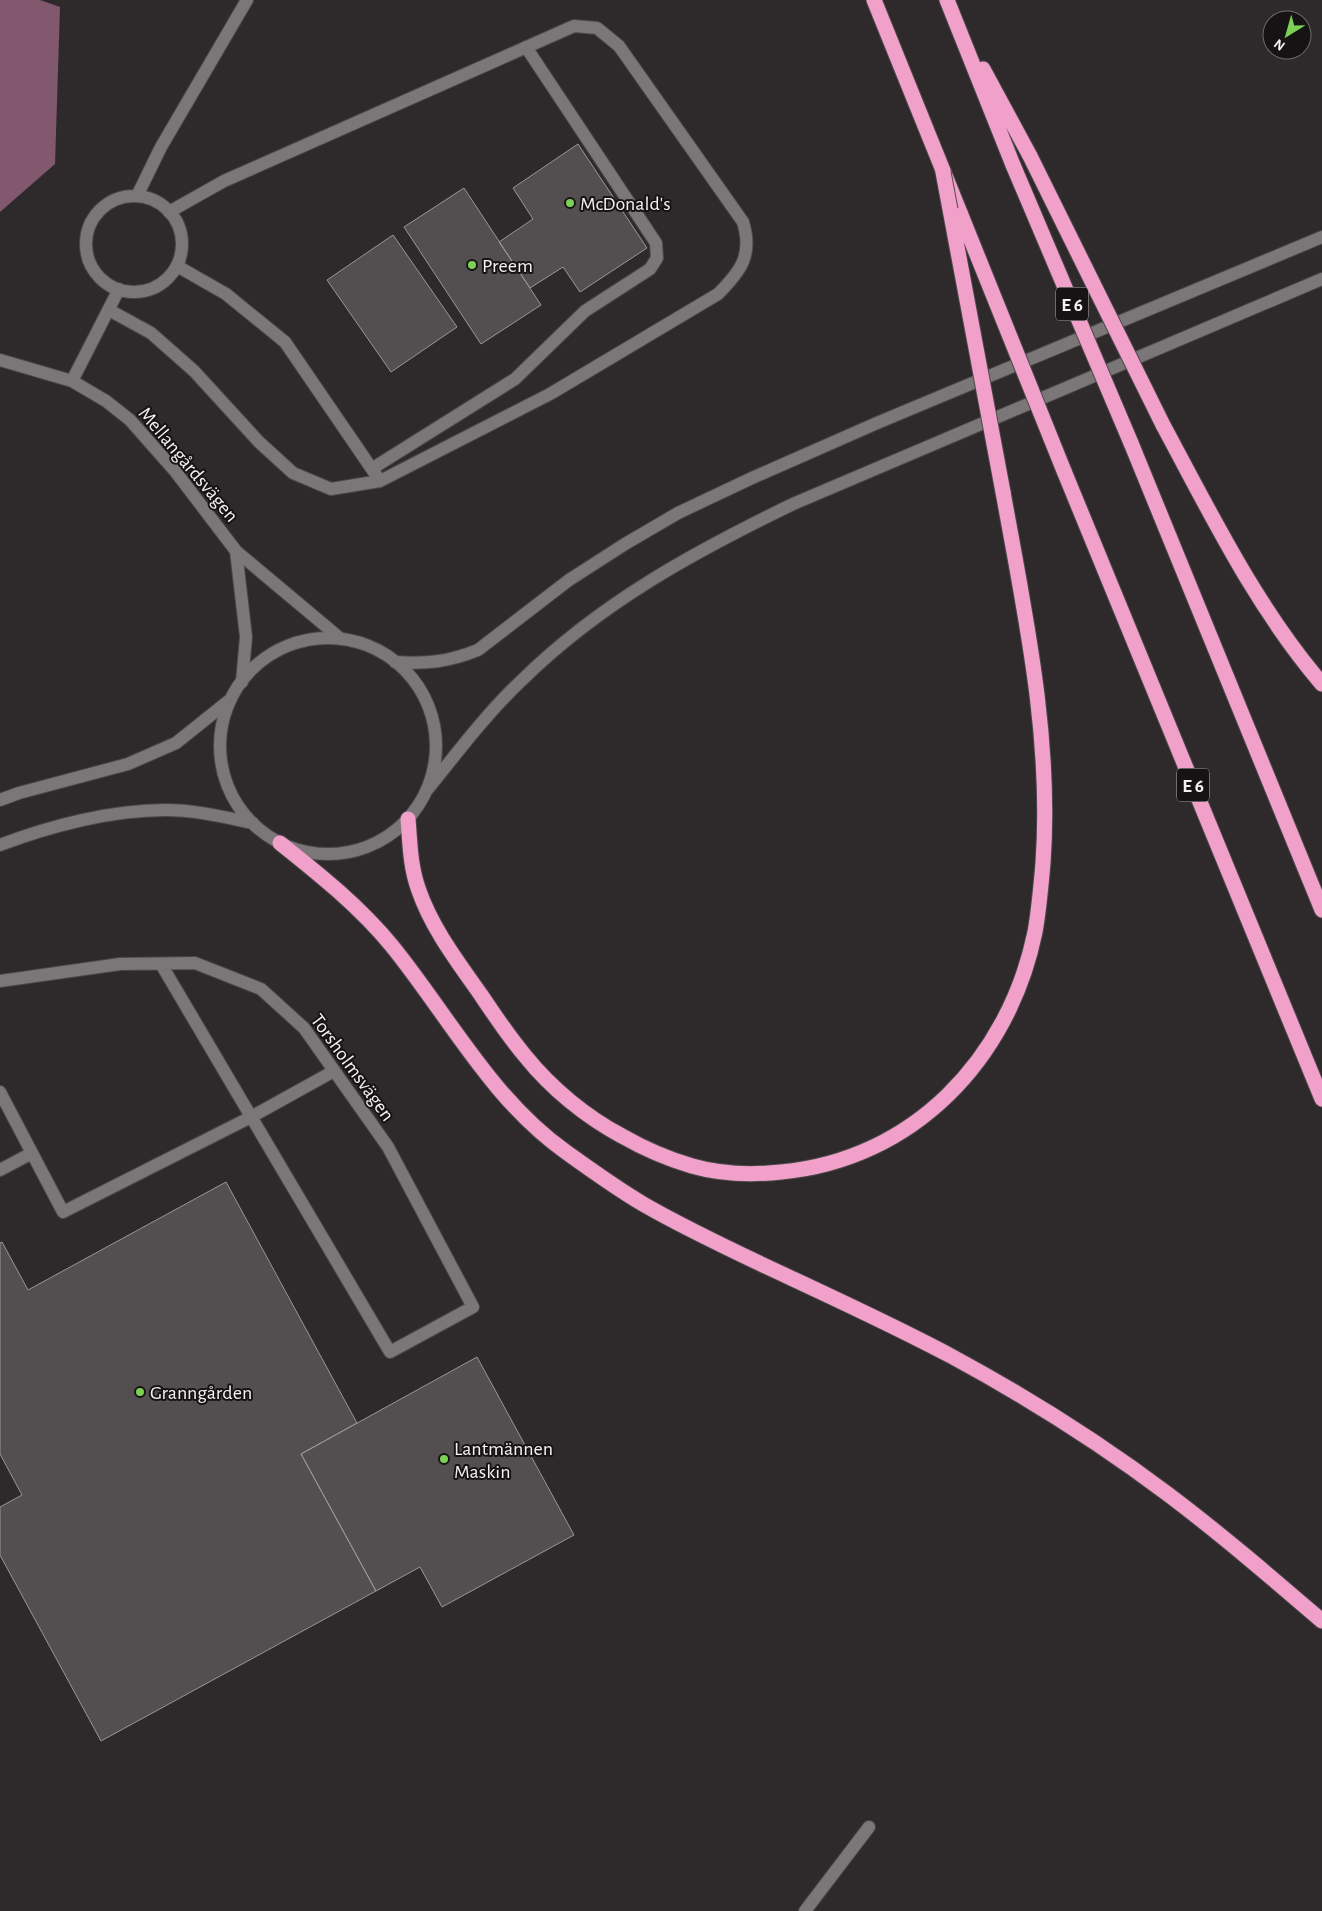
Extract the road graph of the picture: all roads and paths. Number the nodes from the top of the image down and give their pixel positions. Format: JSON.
{"nodes":[{"id":1,"x":247,"y":0,"type":"edge"},
{"id":2,"x":874,"y":0,"type":"edge"},
{"id":3,"x":948,"y":3,"type":"edge"},
{"id":4,"x":526,"y":47,"type":"junction"},
{"id":5,"x":943,"y":172,"type":"junction"},
{"id":6,"x":137,"y":196,"type":"junction"},
{"id":7,"x":169,"y":212,"type":"junction"},
{"id":8,"x":1322,"y":237,"type":"edge"},
{"id":9,"x":177,"y":266,"type":"junction"},
{"id":10,"x":1322,"y":279,"type":"edge"},
{"id":11,"x":119,"y":289,"type":"junction"},
{"id":12,"x":109,"y":310,"type":"junction"},
{"id":13,"x":0,"y":360,"type":"edge"},
{"id":14,"x":72,"y":381,"type":"junction"},
{"id":15,"x":372,"y":468,"type":"junction"},
{"id":16,"x":380,"y":481,"type":"junction"},
{"id":17,"x":236,"y":551,"type":"junction"},
{"id":18,"x":341,"y":639,"type":"junction"},
{"id":19,"x":395,"y":662,"type":"junction"},
{"id":20,"x":242,"y":682,"type":"junction"},
{"id":21,"x":1322,"y":684,"type":"edge"},
{"id":22,"x":232,"y":699,"type":"junction"},
{"id":23,"x":427,"y":790,"type":"junction"},
{"id":24,"x":0,"y":800,"type":"edge"},
{"id":25,"x":408,"y":819,"type":"junction"},
{"id":26,"x":253,"y":823,"type":"junction"},
{"id":27,"x":280,"y":843,"type":"junction"},
{"id":28,"x":0,"y":845,"type":"edge"},
{"id":29,"x":1322,"y":910,"type":"edge"},
{"id":30,"x":161,"y":964,"type":"junction"},
{"id":31,"x":0,"y":981,"type":"edge"},
{"id":32,"x":334,"y":1071,"type":"junction"},
{"id":33,"x":0,"y":1092,"type":"edge"},
{"id":34,"x":1322,"y":1099,"type":"edge"},
{"id":35,"x":251,"y":1117,"type":"junction"},
{"id":36,"x":32,"y":1154,"type":"junction"},
{"id":37,"x":0,"y":1170,"type":"edge"},
{"id":38,"x":1322,"y":1621,"type":"edge"},
{"id":39,"x":869,"y":1827,"type":"dead end"},
{"id":40,"x":805,"y":1911,"type":"edge"}],
"edges":[{"from":1,"to":6,"type":"main road"},
{"from":2,"to":5,"type":"highway","number":"E 6"},
{"from":3,"to":21,"type":"highway","bridge":true},
{"from":3,"to":29,"type":"highway","number":"E 6","bridge":true},
{"from":4,"to":7,"type":"main road"},
{"from":4,"to":15,"type":"main road"},
{"from":4,"to":16,"type":"main road"},
{"from":5,"to":25,"type":"highway","bridge":true},
{"from":5,"to":34,"type":"highway","number":"E 6","bridge":true},
{"from":6,"to":7,"type":"main road"},
{"from":6,"to":11,"type":"main road"},
{"from":7,"to":9,"type":"main road"},
{"from":8,"to":19,"type":"main road"},
{"from":9,"to":11,"type":"main road"},
{"from":9,"to":15,"type":"main road"},
{"from":10,"to":23,"type":"main road"},
{"from":11,"to":12,"type":"main road"},
{"from":12,"to":14,"type":"main road"},
{"from":12,"to":16,"type":"main road"},
{"from":13,"to":14,"type":"main road","name":"Mellangårdsvägen"},
{"from":14,"to":17,"type":"main road","name":"Mellangårdsvägen"},
{"from":15,"to":16,"type":"main road"},
{"from":17,"to":18,"type":"main road","name":"Mellangårdsvägen"},
{"from":17,"to":20,"type":"main road","name":"Mellangårdsvägen"},
{"from":18,"to":19,"type":"main road"},
{"from":18,"to":20,"type":"main road"},
{"from":19,"to":23,"type":"main road"},
{"from":20,"to":22,"type":"main road"},
{"from":22,"to":24,"type":"main road"},
{"from":22,"to":26,"type":"main road"},
{"from":23,"to":25,"type":"main road"},
{"from":25,"to":27,"type":"main road"},
{"from":26,"to":27,"type":"main road"},
{"from":26,"to":28,"type":"main road"},
{"from":27,"to":38,"type":"highway"},
{"from":30,"to":31,"type":"main road","name":"Torsholmsvägen"},
{"from":30,"to":32,"type":"main road","name":"Torsholmsvägen"},
{"from":30,"to":35,"type":"main road"},
{"from":32,"to":35,"type":"main road"},
{"from":32,"to":35,"type":"main road","name":"Torsholmsvägen"},
{"from":33,"to":36,"type":"main road"},
{"from":35,"to":36,"type":"main road"},
{"from":36,"to":37,"type":"main road"},
{"from":39,"to":40,"type":"main road"}]}
